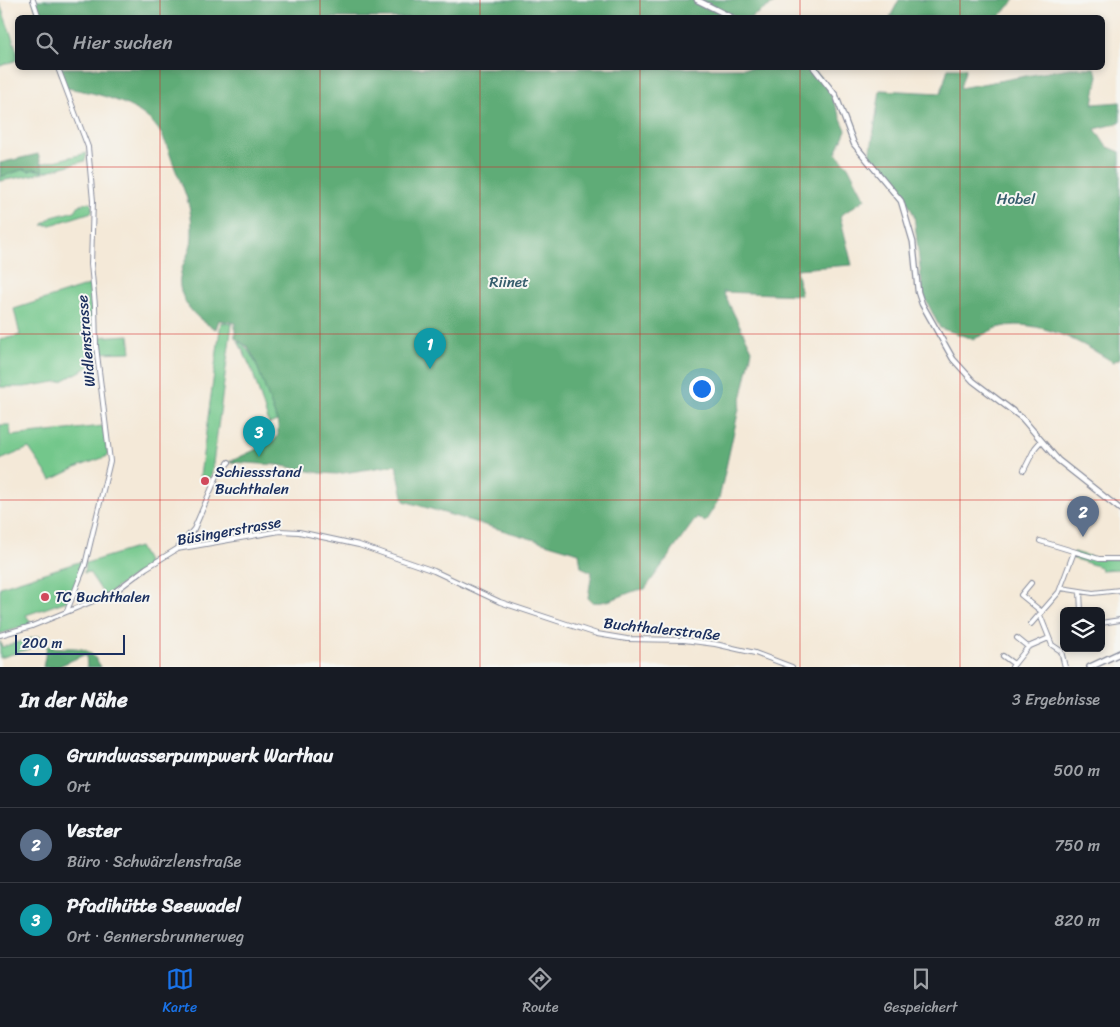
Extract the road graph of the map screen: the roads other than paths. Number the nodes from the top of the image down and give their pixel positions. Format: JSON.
{"nodes":[{"id":1,"x":33,"y":0,"type":"edge"},
{"id":2,"x":697,"y":0,"type":"edge"},
{"id":3,"x":38,"y":15,"type":"edge"},
{"id":4,"x":727,"y":15,"type":"edge"},
{"id":5,"x":59,"y":70,"type":"edge"},
{"id":6,"x":816,"y":70,"type":"edge"},
{"id":7,"x":1041,"y":441,"type":"junction"},
{"id":8,"x":229,"y":462,"type":"dead end"},
{"id":9,"x":1024,"y":470,"type":"dead end"},
{"id":10,"x":1120,"y":509,"type":"edge"},
{"id":11,"x":1040,"y":541,"type":"dead end"},
{"id":12,"x":177,"y":549,"type":"junction"},
{"id":13,"x":1074,"y":552,"type":"junction"},
{"id":14,"x":1120,"y":559,"type":"edge"},
{"id":15,"x":1031,"y":583,"type":"dead end"},
{"id":16,"x":1061,"y":588,"type":"junction"},
{"id":17,"x":1120,"y":590,"type":"edge"},
{"id":18,"x":1080,"y":592,"type":"junction"},
{"id":19,"x":500,"y":602,"type":"joint"},
{"id":20,"x":1080,"y":607,"type":"edge"},
{"id":21,"x":67,"y":611,"type":"junction"},
{"id":22,"x":1041,"y":614,"type":"junction"},
{"id":23,"x":1120,"y":620,"type":"edge"},
{"id":24,"x":1105,"y":622,"type":"edge"},
{"id":25,"x":1031,"y":624,"type":"dead end"},
{"id":26,"x":0,"y":635,"type":"edge"},
{"id":27,"x":1017,"y":638,"type":"dead end"},
{"id":28,"x":1049,"y":638,"type":"junction"},
{"id":29,"x":1028,"y":647,"type":"junction"},
{"id":30,"x":1060,"y":650,"type":"edge"},
{"id":31,"x":1061,"y":652,"type":"edge"},
{"id":32,"x":1120,"y":652,"type":"edge"},
{"id":33,"x":1003,"y":656,"type":"dead end"},
{"id":34,"x":1013,"y":665,"type":"edge"},
{"id":35,"x":792,"y":667,"type":"edge"},
{"id":36,"x":1065,"y":667,"type":"edge"},
{"id":37,"x":1090,"y":667,"type":"edge"}],
"edges":[{"from":1,"to":3,"type":"street"},
{"from":2,"to":4,"type":"street"},
{"from":5,"to":21,"type":"street","name":"Widlenstrasse"},
{"from":6,"to":7,"type":"street"},
{"from":7,"to":9,"type":"street"},
{"from":7,"to":10,"type":"street"},
{"from":8,"to":12,"type":"street"},
{"from":11,"to":13,"type":"street"},
{"from":12,"to":19,"type":"street","name":"Büsingerstrasse"},
{"from":12,"to":21,"type":"street","name":"Büsingerstrasse"},
{"from":13,"to":14,"type":"street"},
{"from":13,"to":16,"type":"street"},
{"from":15,"to":22,"type":"street"},
{"from":16,"to":18,"type":"street"},
{"from":16,"to":22,"type":"street"},
{"from":17,"to":18,"type":"street"},
{"from":18,"to":20,"type":"street"},
{"from":19,"to":35,"type":"street","name":"Buchthalerstraße"},
{"from":21,"to":26,"type":"street","name":"Büsingerstrasse"},
{"from":22,"to":25,"type":"street"},
{"from":22,"to":28,"type":"street"},
{"from":23,"to":24,"type":"street"},
{"from":27,"to":29,"type":"street"},
{"from":28,"to":29,"type":"street"},
{"from":28,"to":30,"type":"street"},
{"from":29,"to":34,"type":"street"},
{"from":31,"to":36,"type":"street"},
{"from":32,"to":37,"type":"main road"},
{"from":33,"to":34,"type":"street"}]}
